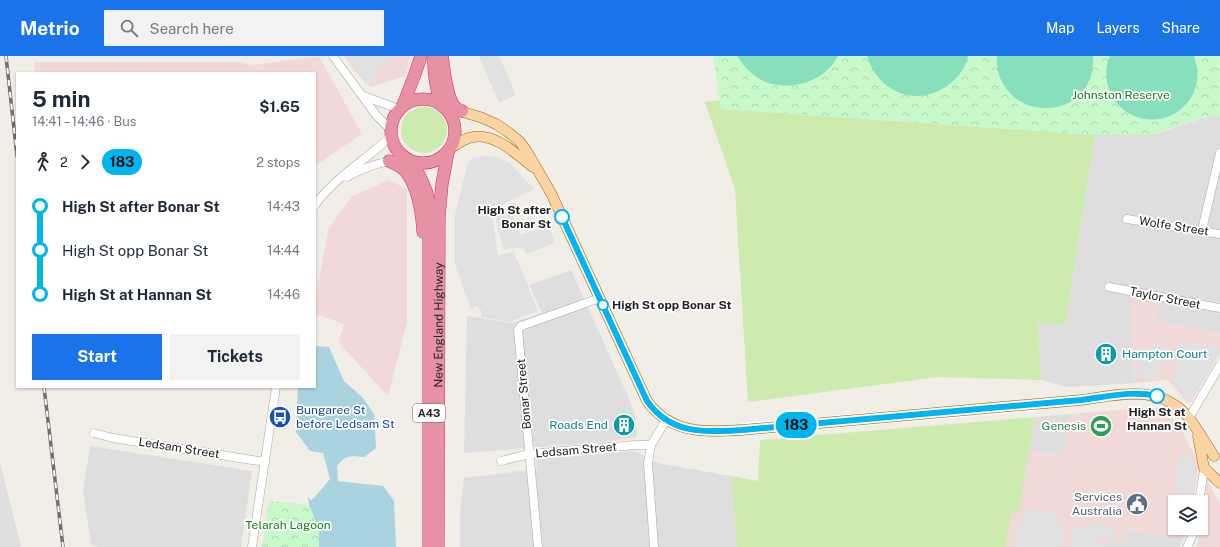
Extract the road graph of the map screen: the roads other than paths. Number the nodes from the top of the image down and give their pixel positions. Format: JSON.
{"nodes":[{"id":1,"x":333,"y":56,"type":"edge"},
{"id":2,"x":421,"y":56,"type":"edge"},
{"id":3,"x":434,"y":56,"type":"edge"},
{"id":4,"x":442,"y":56,"type":"edge"},
{"id":5,"x":363,"y":96,"type":"junction"},
{"id":6,"x":401,"y":107,"type":"junction"},
{"id":7,"x":444,"y":107,"type":"junction"},
{"id":8,"x":462,"y":111,"type":"junction"},
{"id":9,"x":390,"y":132,"type":"junction"},
{"id":10,"x":449,"y":150,"type":"junction"},
{"id":11,"x":1220,"y":153,"type":"edge"},
{"id":12,"x":389,"y":161,"type":"junction"},
{"id":13,"x":409,"y":161,"type":"junction"},
{"id":14,"x":537,"y":170,"type":"junction"},
{"id":15,"x":1218,"y":172,"type":"edge"},
{"id":16,"x":334,"y":183,"type":"junction"},
{"id":17,"x":316,"y":204,"type":"edge"},
{"id":18,"x":1127,"y":219,"type":"dead end"},
{"id":19,"x":1202,"y":230,"type":"junction"},
{"id":20,"x":1220,"y":234,"type":"edge"},
{"id":21,"x":430,"y":278,"type":"junction"},
{"id":22,"x":1109,"y":287,"type":"dead end"},
{"id":23,"x":600,"y":298,"type":"junction"},
{"id":24,"x":1220,"y":308,"type":"edge"},
{"id":25,"x":1220,"y":366,"type":"edge"},
{"id":26,"x":276,"y":388,"type":"edge"},
{"id":27,"x":1189,"y":418,"type":"junction"},
{"id":28,"x":666,"y":420,"type":"junction"},
{"id":29,"x":1197,"y":430,"type":"junction"},
{"id":30,"x":94,"y":433,"type":"dead end"},
{"id":31,"x":650,"y":445,"type":"junction"},
{"id":32,"x":529,"y":454,"type":"junction"},
{"id":33,"x":1217,"y":458,"type":"edge"},
{"id":34,"x":501,"y":461,"type":"dead end"},
{"id":35,"x":265,"y":462,"type":"junction"},
{"id":36,"x":1210,"y":469,"type":"edge"},
{"id":37,"x":1220,"y":482,"type":"edge"},
{"id":38,"x":1199,"y":495,"type":"edge"},
{"id":39,"x":1192,"y":535,"type":"edge"},
{"id":40,"x":252,"y":547,"type":"edge"},
{"id":41,"x":429,"y":547,"type":"edge"},
{"id":42,"x":438,"y":547,"type":"edge"},
{"id":43,"x":538,"y":547,"type":"edge"},
{"id":44,"x":654,"y":547,"type":"edge"},
{"id":45,"x":1187,"y":547,"type":"edge"}],
"edges":[{"from":1,"to":5,"type":"street"},
{"from":2,"to":6,"type":"highway"},
{"from":3,"to":7,"type":"highway","number":"A43"},
{"from":4,"to":8,"type":"highway"},
{"from":5,"to":6,"type":"street"},
{"from":5,"to":9,"type":"street"},
{"from":6,"to":7,"type":"highway"},
{"from":6,"to":9,"type":"highway"},
{"from":7,"to":8,"type":"main road"},
{"from":7,"to":10,"type":"highway","number":"A43"},
{"from":8,"to":14,"type":"main road"},
{"from":9,"to":13,"type":"highway","number":"A43"},
{"from":9,"to":16,"type":"street"},
{"from":10,"to":13,"type":"highway"},
{"from":10,"to":14,"type":"main road"},
{"from":10,"to":42,"type":"highway","name":"New England Highway","number":"A43"},
{"from":11,"to":15,"type":"street"},
{"from":12,"to":13,"type":"street"},
{"from":12,"to":16,"type":"street"},
{"from":12,"to":21,"type":"highway"},
{"from":13,"to":21,"type":"highway","name":"New England Highway","number":"A43"},
{"from":14,"to":23,"type":"main road"},
{"from":15,"to":19,"type":"street"},
{"from":16,"to":17,"type":"street"},
{"from":18,"to":19,"type":"street","name":"Wolfe Street"},
{"from":19,"to":20,"type":"street","name":"Wolfe Street"},
{"from":21,"to":41,"type":"highway","name":"New England Highway","number":"A43"},
{"from":22,"to":24,"type":"street","name":"Taylor Street"},
{"from":23,"to":28,"type":"main road"},
{"from":23,"to":32,"type":"street","name":"Bonar Street"},
{"from":25,"to":27,"type":"street"},
{"from":26,"to":35,"type":"street"},
{"from":27,"to":28,"type":"main road"},
{"from":27,"to":29,"type":"main road"},
{"from":28,"to":31,"type":"street"},
{"from":29,"to":33,"type":"main road"},
{"from":29,"to":36,"type":"main road"},
{"from":30,"to":35,"type":"street","name":"Ledsam Street"},
{"from":31,"to":32,"type":"street","name":"Ledsam Street"},
{"from":31,"to":44,"type":"street"},
{"from":32,"to":34,"type":"street","name":"Ledsam Street"},
{"from":32,"to":43,"type":"street","name":"Bonar Street"},
{"from":33,"to":36,"type":"main road"},
{"from":35,"to":40,"type":"street"},
{"from":36,"to":37,"type":"main road"},
{"from":36,"to":38,"type":"street"},
{"from":39,"to":45,"type":"street"}]}
